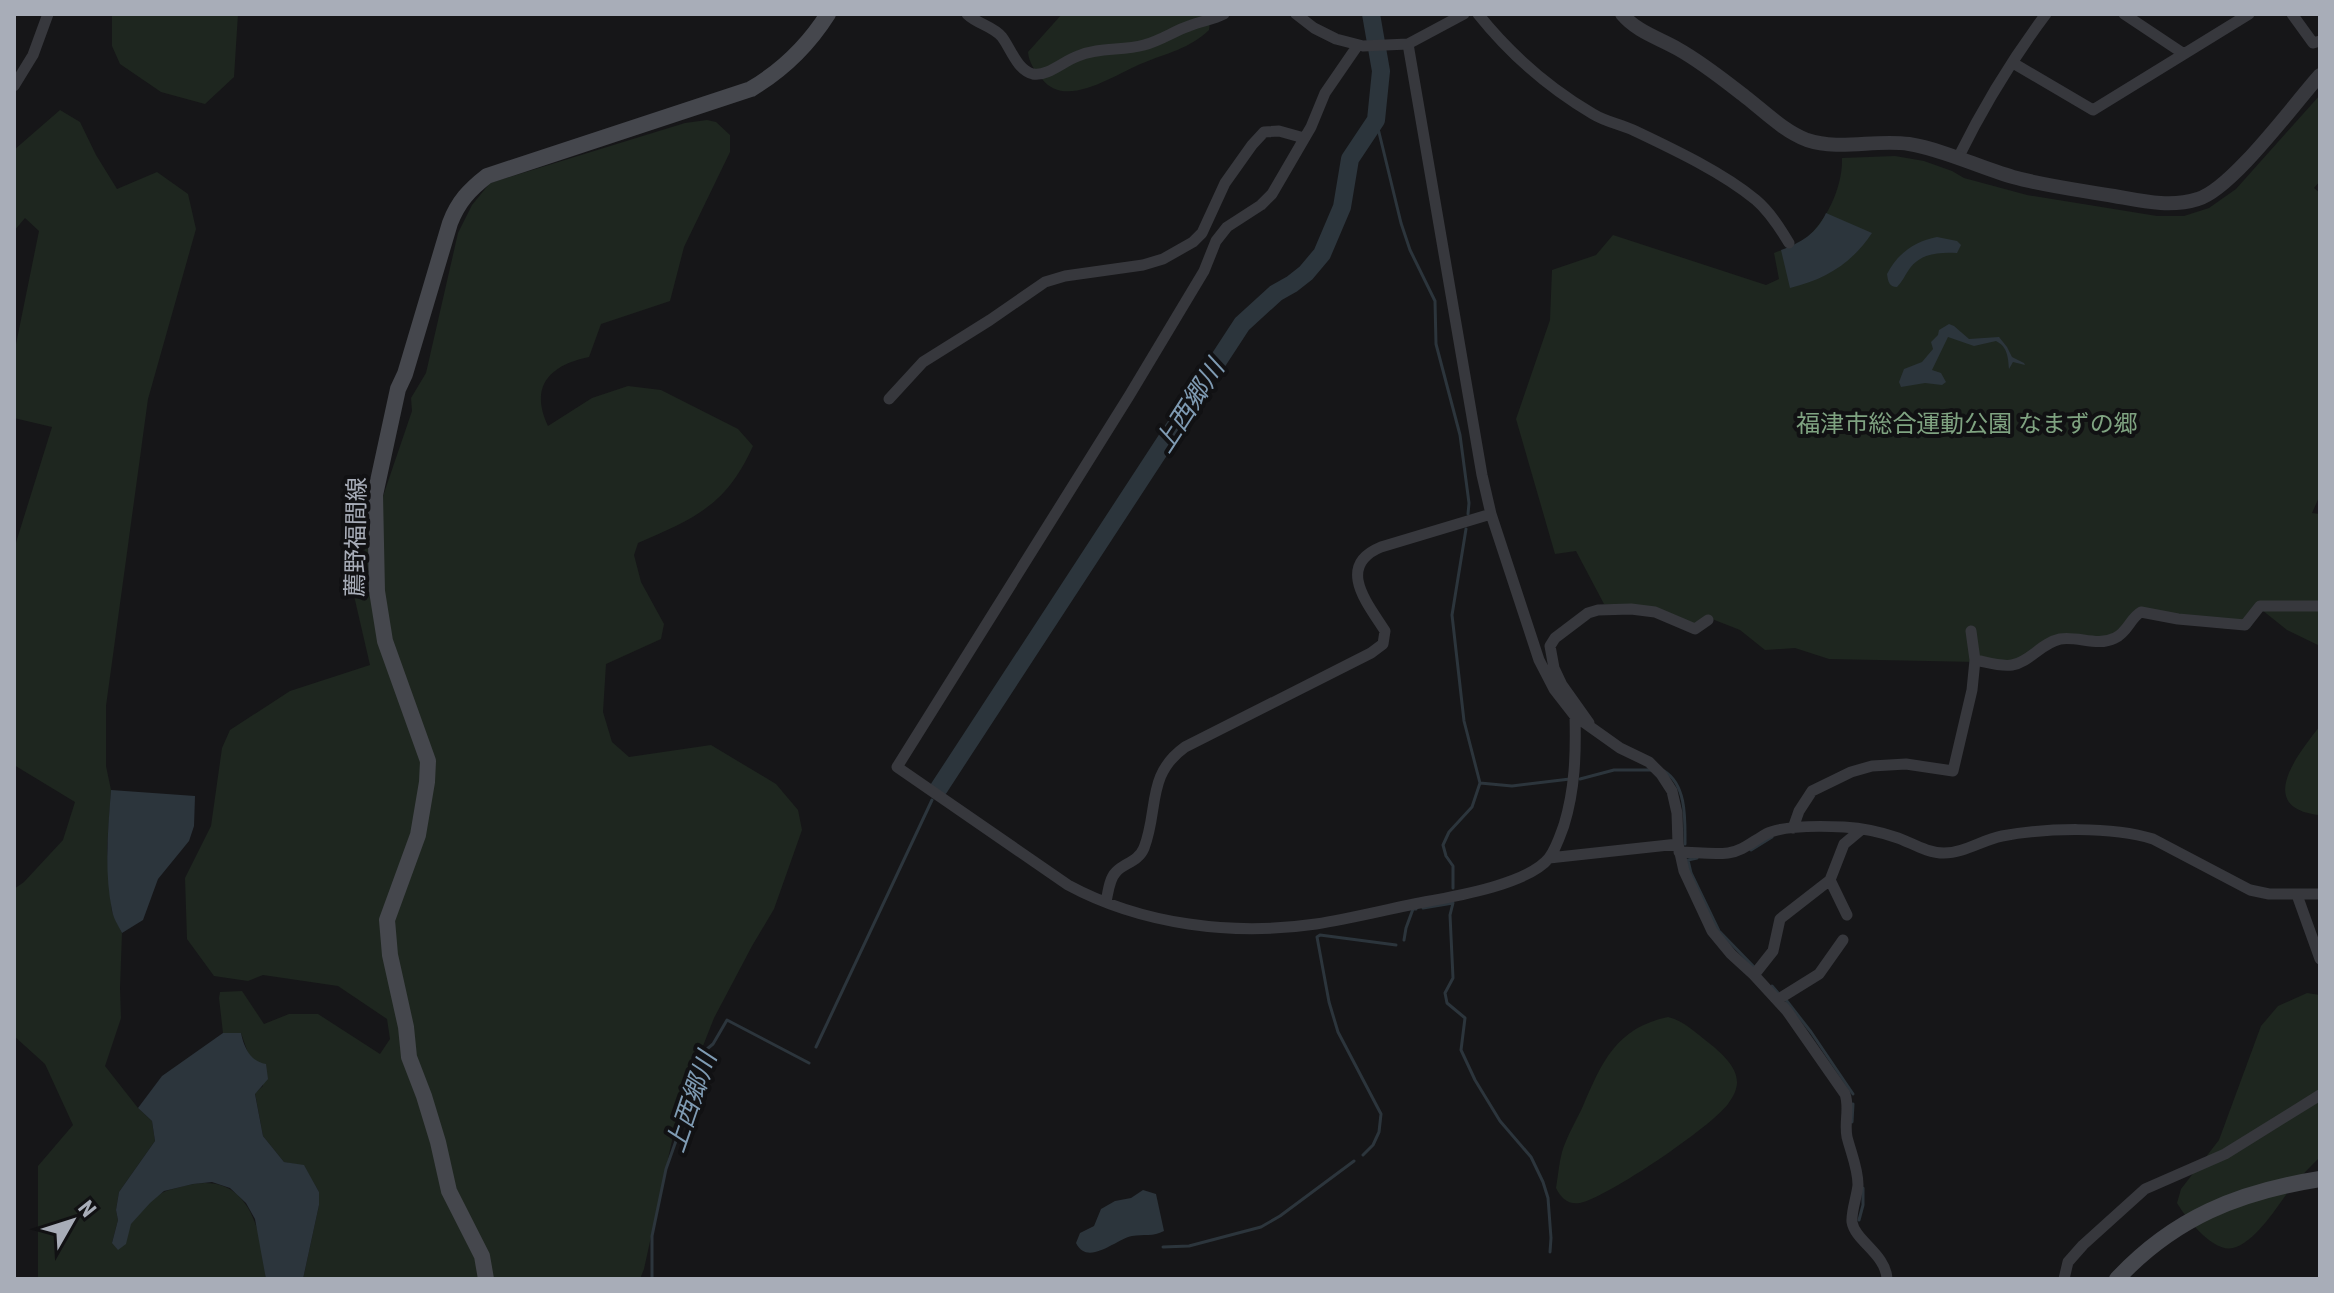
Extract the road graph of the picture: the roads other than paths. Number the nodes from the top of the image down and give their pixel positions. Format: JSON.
{"nodes":[{"id":1,"x":48,"y":14,"type":"edge"},
{"id":2,"x":828,"y":14,"type":"edge"},
{"id":3,"x":967,"y":14,"type":"edge"},
{"id":4,"x":1224,"y":14,"type":"edge"},
{"id":5,"x":1296,"y":14,"type":"edge"},
{"id":6,"x":1464,"y":14,"type":"edge"},
{"id":7,"x":1478,"y":14,"type":"edge"},
{"id":8,"x":1622,"y":14,"type":"edge"},
{"id":9,"x":2046,"y":14,"type":"edge"},
{"id":10,"x":2124,"y":14,"type":"edge"},
{"id":11,"x":2249,"y":14,"type":"edge"},
{"id":12,"x":2292,"y":14,"type":"edge"},
{"id":13,"x":2320,"y":41,"type":"edge"},
{"id":14,"x":1408,"y":44,"type":"junction"},
{"id":15,"x":1361,"y":45,"type":"junction"},
{"id":16,"x":2184,"y":54,"type":"junction"},
{"id":17,"x":2013,"y":63,"type":"junction"},
{"id":18,"x":2320,"y":75,"type":"edge"},
{"id":19,"x":14,"y":86,"type":"edge"},
{"id":20,"x":1304,"y":138,"type":"junction"},
{"id":21,"x":1958,"y":158,"type":"junction"},
{"id":22,"x":1789,"y":243,"type":"dead end"},
{"id":23,"x":889,"y":399,"type":"dead end"},
{"id":24,"x":1491,"y":514,"type":"junction"},
{"id":25,"x":2320,"y":606,"type":"edge"},
{"id":26,"x":1708,"y":620,"type":"dead end"},
{"id":27,"x":1971,"y":631,"type":"dead end"},
{"id":28,"x":1975,"y":660,"type":"junction"},
{"id":29,"x":1575,"y":716,"type":"junction"},
{"id":30,"x":1593,"y":730,"type":"junction"},
{"id":31,"x":1793,"y":828,"type":"junction"},
{"id":32,"x":1862,"y":829,"type":"junction"},
{"id":33,"x":1678,"y":848,"type":"junction"},
{"id":34,"x":1549,"y":858,"type":"junction"},
{"id":35,"x":1830,"y":880,"type":"junction"},
{"id":36,"x":2320,"y":894,"type":"edge"},
{"id":37,"x":2297,"y":895,"type":"junction"},
{"id":38,"x":1106,"y":902,"type":"junction"},
{"id":39,"x":1847,"y":915,"type":"dead end"},
{"id":40,"x":1843,"y":940,"type":"dead end"},
{"id":41,"x":2320,"y":959,"type":"edge"},
{"id":42,"x":1754,"y":975,"type":"junction"},
{"id":43,"x":1777,"y":1000,"type":"junction"},
{"id":44,"x":2320,"y":1095,"type":"edge"},
{"id":45,"x":2320,"y":1179,"type":"edge"},
{"id":46,"x":486,"y":1279,"type":"edge"},
{"id":47,"x":1887,"y":1279,"type":"edge"},
{"id":48,"x":2064,"y":1279,"type":"edge"},
{"id":49,"x":2117,"y":1279,"type":"edge"}],
"edges":[{"from":1,"to":19,"type":"street"},
{"from":2,"to":46,"type":"main road","name":"薦野福間線"},
{"from":3,"to":4,"type":"street"},
{"from":5,"to":15,"type":"street"},
{"from":6,"to":14,"type":"street"},
{"from":7,"to":22,"type":"street"},
{"from":8,"to":21,"type":"street"},
{"from":9,"to":17,"type":"street"},
{"from":10,"to":16,"type":"street"},
{"from":11,"to":16,"type":"street"},
{"from":12,"to":13,"type":"street"},
{"from":14,"to":15,"type":"street"},
{"from":14,"to":24,"type":"street"},
{"from":15,"to":20,"type":"street"},
{"from":16,"to":17,"type":"street"},
{"from":17,"to":21,"type":"street"},
{"from":18,"to":21,"type":"street"},
{"from":20,"to":23,"type":"street"},
{"from":20,"to":38,"type":"street"},
{"from":24,"to":29,"type":"street"},
{"from":24,"to":38,"type":"street"},
{"from":25,"to":28,"type":"street"},
{"from":26,"to":30,"type":"street"},
{"from":27,"to":28,"type":"street"},
{"from":28,"to":31,"type":"street"},
{"from":29,"to":30,"type":"street"},
{"from":29,"to":34,"type":"street"},
{"from":30,"to":33,"type":"street"},
{"from":31,"to":32,"type":"street"},
{"from":31,"to":33,"type":"street"},
{"from":32,"to":35,"type":"street"},
{"from":32,"to":37,"type":"street"},
{"from":33,"to":34,"type":"street"},
{"from":33,"to":42,"type":"street"},
{"from":34,"to":38,"type":"street"},
{"from":35,"to":39,"type":"street"},
{"from":35,"to":42,"type":"street"},
{"from":36,"to":37,"type":"street"},
{"from":37,"to":41,"type":"street"},
{"from":40,"to":43,"type":"street"},
{"from":42,"to":43,"type":"street"},
{"from":43,"to":47,"type":"street"},
{"from":44,"to":48,"type":"street"},
{"from":45,"to":49,"type":"main road"}]}
